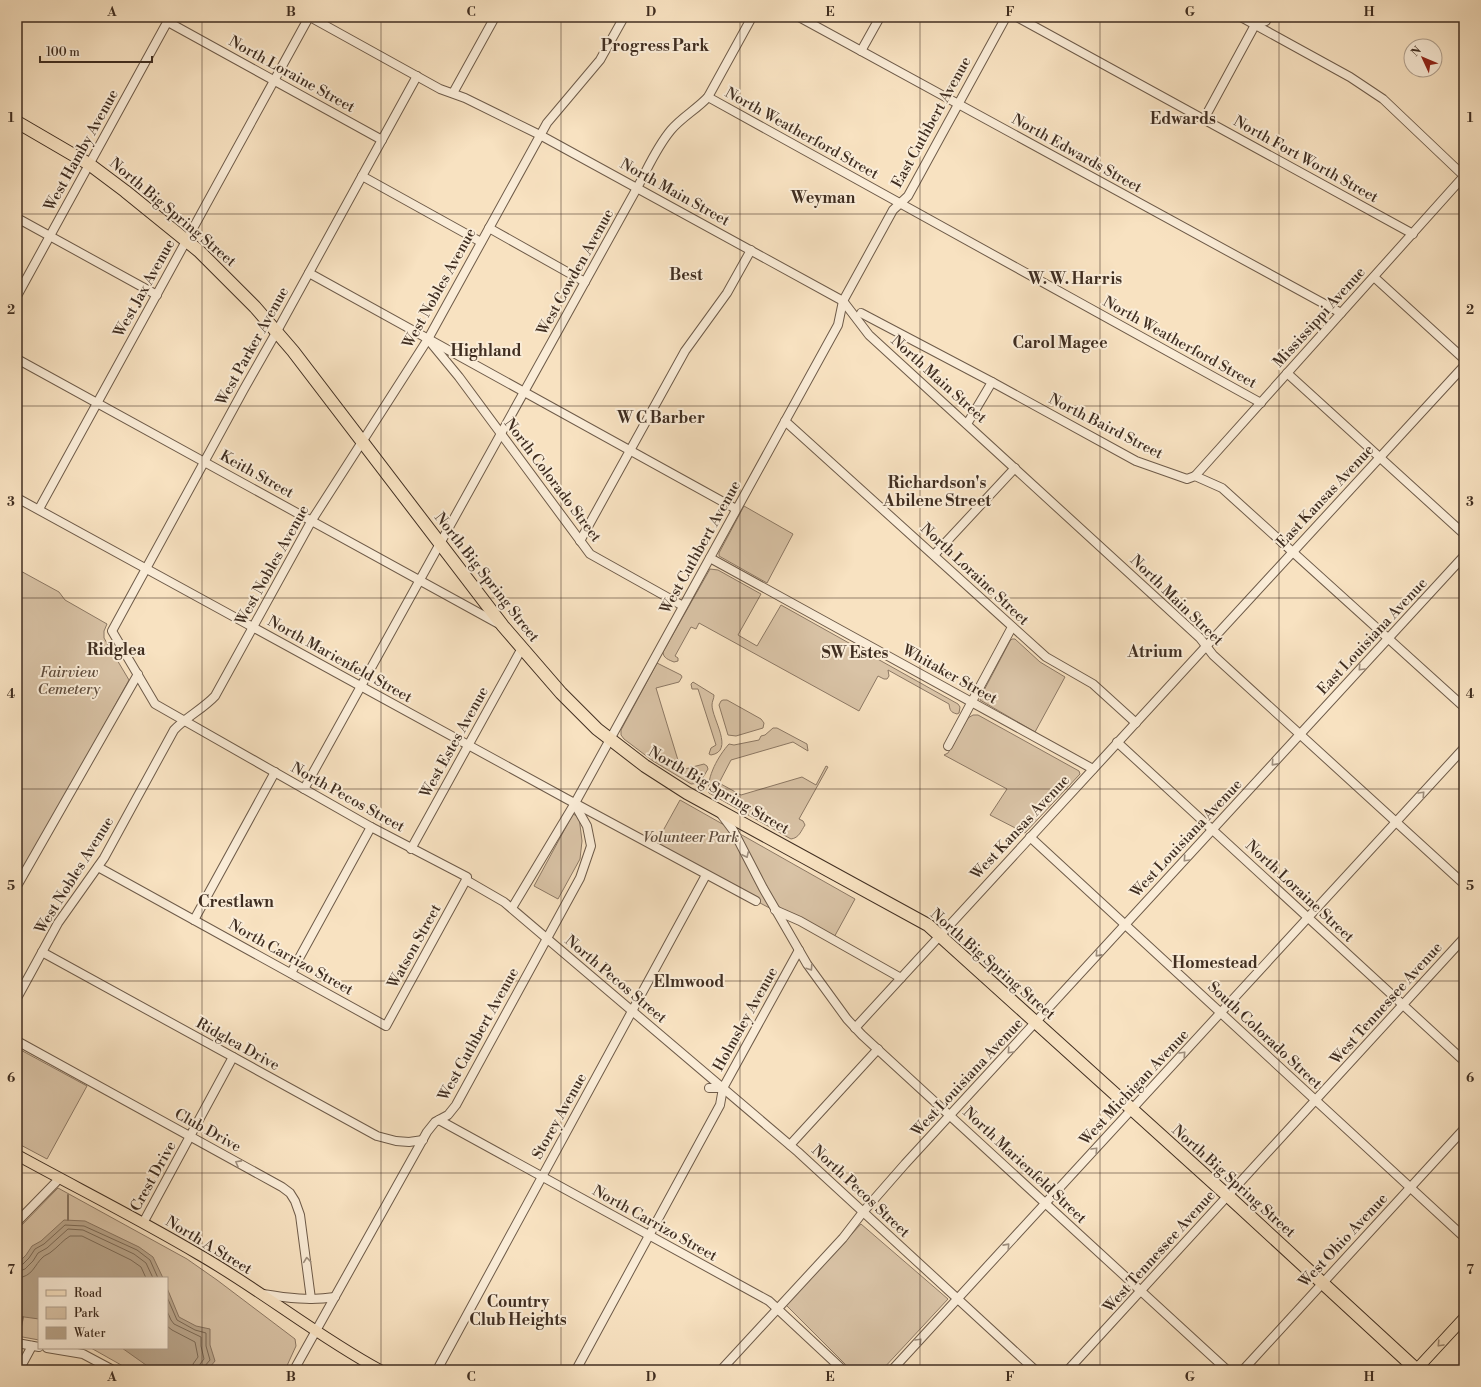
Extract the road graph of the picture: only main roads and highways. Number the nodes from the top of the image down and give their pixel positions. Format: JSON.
{"nodes":[{"id":1,"x":17,"y":122,"type":"edge"},
{"id":2,"x":17,"y":1155,"type":"edge"},
{"id":3,"x":1464,"y":1318,"type":"edge"},
{"id":4,"x":380,"y":1370,"type":"edge"},
{"id":5,"x":1416,"y":1370,"type":"edge"}],
"edges":[{"from":1,"to":5,"type":"highway","name":"North Big Spring Street"},
{"from":2,"to":4,"type":"main road","name":"North A Street"},
{"from":3,"to":5,"type":"main road","one_way":true}]}
